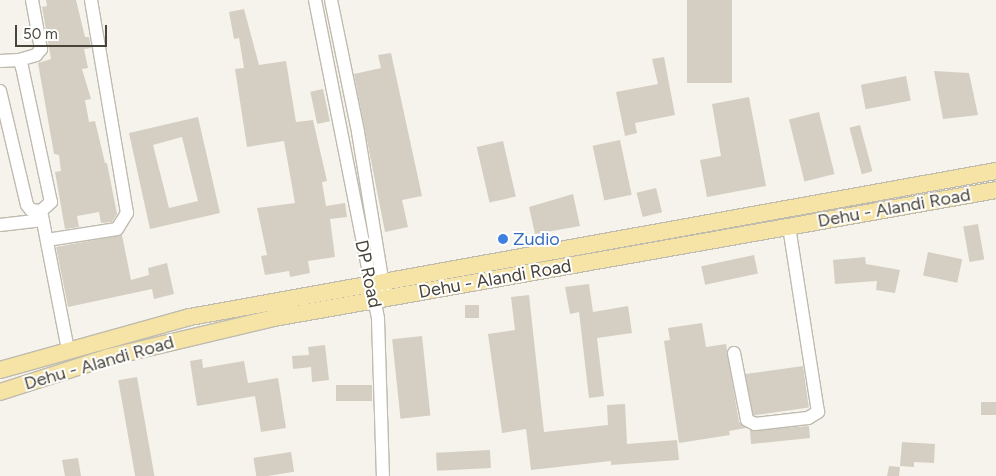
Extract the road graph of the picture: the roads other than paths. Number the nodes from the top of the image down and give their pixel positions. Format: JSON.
{"nodes":[{"id":1,"x":32,"y":0,"type":"edge"},
{"id":2,"x":91,"y":0,"type":"edge"},
{"id":3,"x":315,"y":0,"type":"edge"},
{"id":4,"x":331,"y":0,"type":"edge"},
{"id":5,"x":19,"y":60,"type":"junction"},
{"id":6,"x":0,"y":61,"type":"edge"},
{"id":7,"x":0,"y":92,"type":"edge"},
{"id":8,"x":996,"y":171,"type":"edge"},
{"id":9,"x":996,"y":190,"type":"edge"},
{"id":10,"x":42,"y":216,"type":"junction"},
{"id":11,"x":0,"y":225,"type":"edge"},
{"id":12,"x":789,"y":227,"type":"junction"},
{"id":13,"x":47,"y":240,"type":"junction"},
{"id":14,"x":377,"y":283,"type":"junction"},
{"id":15,"x":379,"y":299,"type":"junction"},
{"id":16,"x":199,"y":315,"type":"junction"},
{"id":17,"x":204,"y":333,"type":"junction"},
{"id":18,"x":68,"y":350,"type":"junction"},
{"id":19,"x":734,"y":353,"type":"dead end"},
{"id":20,"x":0,"y":370,"type":"edge"},
{"id":21,"x":0,"y":392,"type":"edge"},
{"id":22,"x":383,"y":476,"type":"edge"}],
"edges":[{"from":1,"to":5,"type":"street"},
{"from":2,"to":13,"type":"street"},
{"from":3,"to":14,"type":"street","name":"DP Road"},
{"from":4,"to":14,"type":"street","name":"DP Road"},
{"from":5,"to":6,"type":"street"},
{"from":5,"to":10,"type":"street"},
{"from":7,"to":10,"type":"street"},
{"from":8,"to":14,"type":"main road","name":"Dehu - Alandi Road"},
{"from":9,"to":12,"type":"main road","name":"Dehu - Alandi Road"},
{"from":10,"to":11,"type":"street"},
{"from":10,"to":13,"type":"street"},
{"from":12,"to":15,"type":"main road","name":"Dehu - Alandi Road"},
{"from":12,"to":19,"type":"street"},
{"from":13,"to":18,"type":"street"},
{"from":14,"to":15,"type":"street","name":"DP Road"},
{"from":14,"to":16,"type":"main road","name":"Dehu - Alandi Road"},
{"from":15,"to":17,"type":"main road","name":"Dehu - Alandi Road"},
{"from":15,"to":22,"type":"street","name":"DP Road"},
{"from":16,"to":17,"type":"main road"},
{"from":16,"to":18,"type":"main road","name":"Dehu - Alandi Road"},
{"from":17,"to":21,"type":"main road","name":"Dehu - Alandi Road"},
{"from":18,"to":20,"type":"main road","name":"Dehu - Alandi Road"}]}
